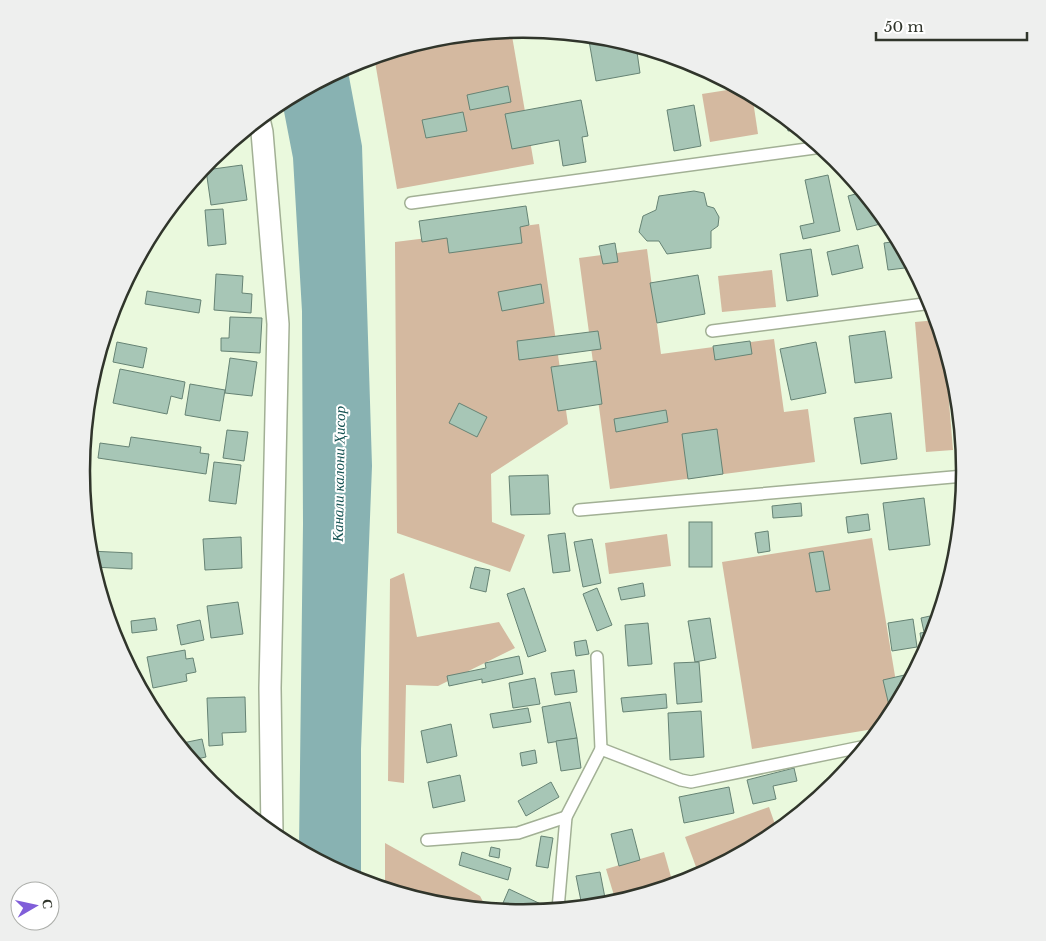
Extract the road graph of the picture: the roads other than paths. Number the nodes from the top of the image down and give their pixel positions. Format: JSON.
{"nodes":[{"id":1,"x":261,"y":126,"type":"edge"},
{"id":2,"x":812,"y":148,"type":"edge"},
{"id":3,"x":412,"y":203,"type":"dead end"},
{"id":4,"x":923,"y":304,"type":"edge"},
{"id":5,"x":712,"y":331,"type":"dead end"},
{"id":6,"x":956,"y":477,"type":"edge"},
{"id":7,"x":579,"y":510,"type":"dead end"},
{"id":8,"x":597,"y":657,"type":"dead end"},
{"id":9,"x":855,"y":748,"type":"edge"},
{"id":10,"x":601,"y":750,"type":"junction"},
{"id":11,"x":566,"y":817,"type":"junction"},
{"id":12,"x":272,"y":824,"type":"edge"},
{"id":13,"x":427,"y":840,"type":"dead end"},
{"id":14,"x":559,"y":902,"type":"edge"}],
"edges":[{"from":1,"to":12,"type":"street"},
{"from":2,"to":3,"type":"lane"},
{"from":4,"to":5,"type":"lane"},
{"from":6,"to":7,"type":"lane"},
{"from":8,"to":10,"type":"lane"},
{"from":9,"to":10,"type":"lane"},
{"from":10,"to":11,"type":"lane"},
{"from":11,"to":13,"type":"lane"},
{"from":11,"to":14,"type":"lane"}]}
